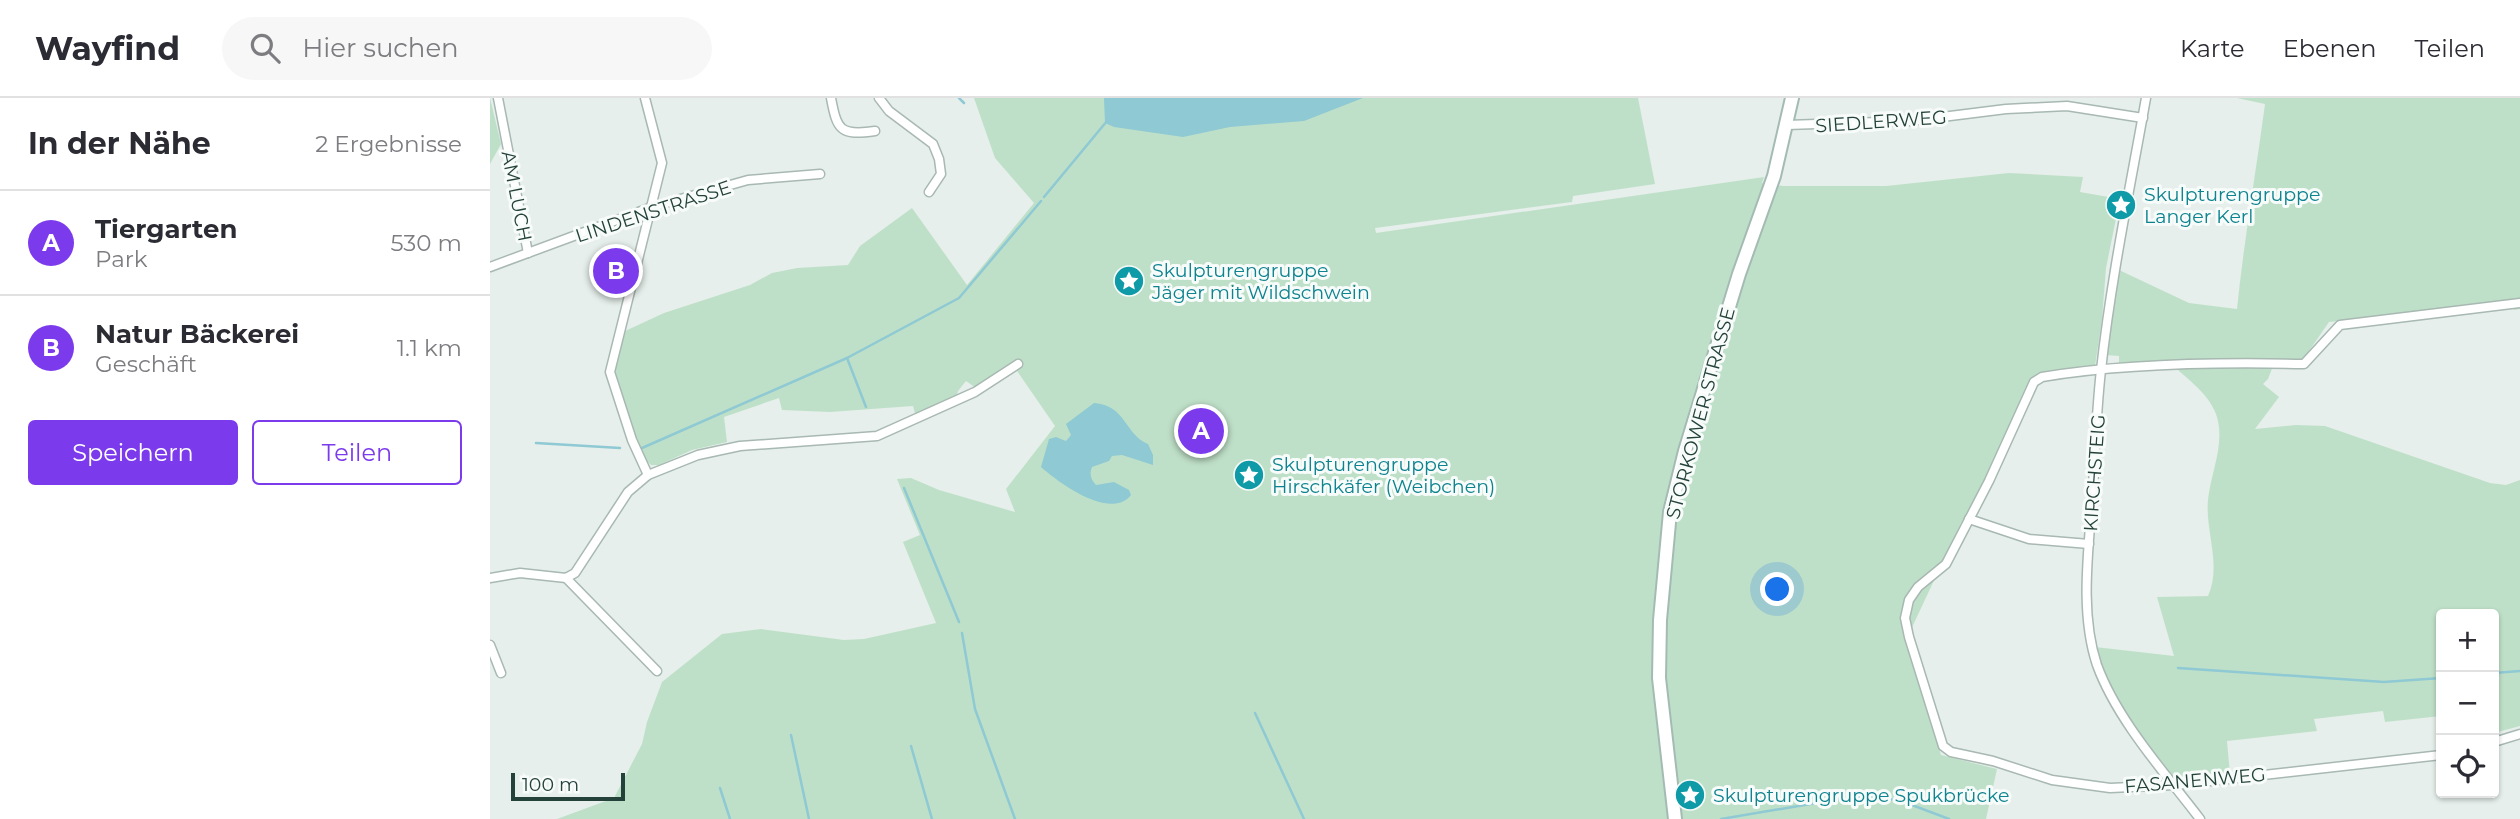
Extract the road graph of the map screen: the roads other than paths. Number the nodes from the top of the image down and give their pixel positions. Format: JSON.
{"nodes":[{"id":1,"x":498,"y":98,"type":"edge"},
{"id":2,"x":645,"y":98,"type":"edge"},
{"id":3,"x":831,"y":98,"type":"edge"},
{"id":4,"x":879,"y":98,"type":"edge"},
{"id":5,"x":1792,"y":98,"type":"edge"},
{"id":6,"x":2146,"y":98,"type":"edge"},
{"id":7,"x":2143,"y":118,"type":"junction"},
{"id":8,"x":1786,"y":125,"type":"junction"},
{"id":9,"x":875,"y":131,"type":"dead end"},
{"id":10,"x":820,"y":174,"type":"dead end"},
{"id":11,"x":929,"y":192,"type":"dead end"},
{"id":12,"x":652,"y":208,"type":"junction"},
{"id":13,"x":528,"y":253,"type":"junction"},
{"id":14,"x":490,"y":267,"type":"edge"},
{"id":15,"x":2520,"y":303,"type":"edge"},
{"id":16,"x":1018,"y":364,"type":"dead end"},
{"id":17,"x":2101,"y":370,"type":"junction"},
{"id":18,"x":648,"y":475,"type":"junction"},
{"id":19,"x":1969,"y":519,"type":"junction"},
{"id":20,"x":2089,"y":544,"type":"junction"},
{"id":21,"x":566,"y":578,"type":"junction"},
{"id":22,"x":490,"y":579,"type":"edge"},
{"id":23,"x":490,"y":645,"type":"edge"},
{"id":24,"x":657,"y":671,"type":"dead end"},
{"id":25,"x":501,"y":673,"type":"dead end"},
{"id":26,"x":2520,"y":734,"type":"edge"},
{"id":27,"x":2499,"y":740,"type":"edge"},
{"id":28,"x":2436,"y":756,"type":"edge"},
{"id":29,"x":2175,"y":785,"type":"junction"},
{"id":30,"x":1675,"y":819,"type":"edge"},
{"id":31,"x":2200,"y":819,"type":"edge"}],
"edges":[{"from":1,"to":13,"type":"street","name":"AM LUCH"},
{"from":2,"to":12,"type":"street"},
{"from":3,"to":9,"type":"street"},
{"from":4,"to":11,"type":"street"},
{"from":5,"to":8,"type":"main road","name":"STORKOWER STRASSE"},
{"from":6,"to":7,"type":"street","name":"KIRCHSTEIG"},
{"from":7,"to":8,"type":"street","name":"SIEDLERWEG"},
{"from":7,"to":17,"type":"street","name":"KIRCHSTEIG"},
{"from":8,"to":30,"type":"main road","name":"STORKOWER STRASSE"},
{"from":10,"to":12,"type":"street","name":"LINDENSTRASSE"},
{"from":12,"to":13,"type":"street","name":"LINDENSTRASSE"},
{"from":12,"to":18,"type":"street"},
{"from":13,"to":14,"type":"street","name":"LINDENSTRASSE"},
{"from":15,"to":17,"type":"street"},
{"from":16,"to":18,"type":"street"},
{"from":17,"to":19,"type":"street"},
{"from":17,"to":20,"type":"street","name":"KIRCHSTEIG"},
{"from":18,"to":21,"type":"street"},
{"from":19,"to":20,"type":"street"},
{"from":19,"to":29,"type":"street","name":"FASANENWEG"},
{"from":20,"to":29,"type":"street","name":"KIRCHSTEIG"},
{"from":21,"to":22,"type":"street"},
{"from":21,"to":24,"type":"street"},
{"from":23,"to":25,"type":"street"},
{"from":26,"to":27,"type":"street"},
{"from":28,"to":29,"type":"street","name":"FASANENWEG"},
{"from":29,"to":31,"type":"street","name":"KIRCHSTEIG"}]}
